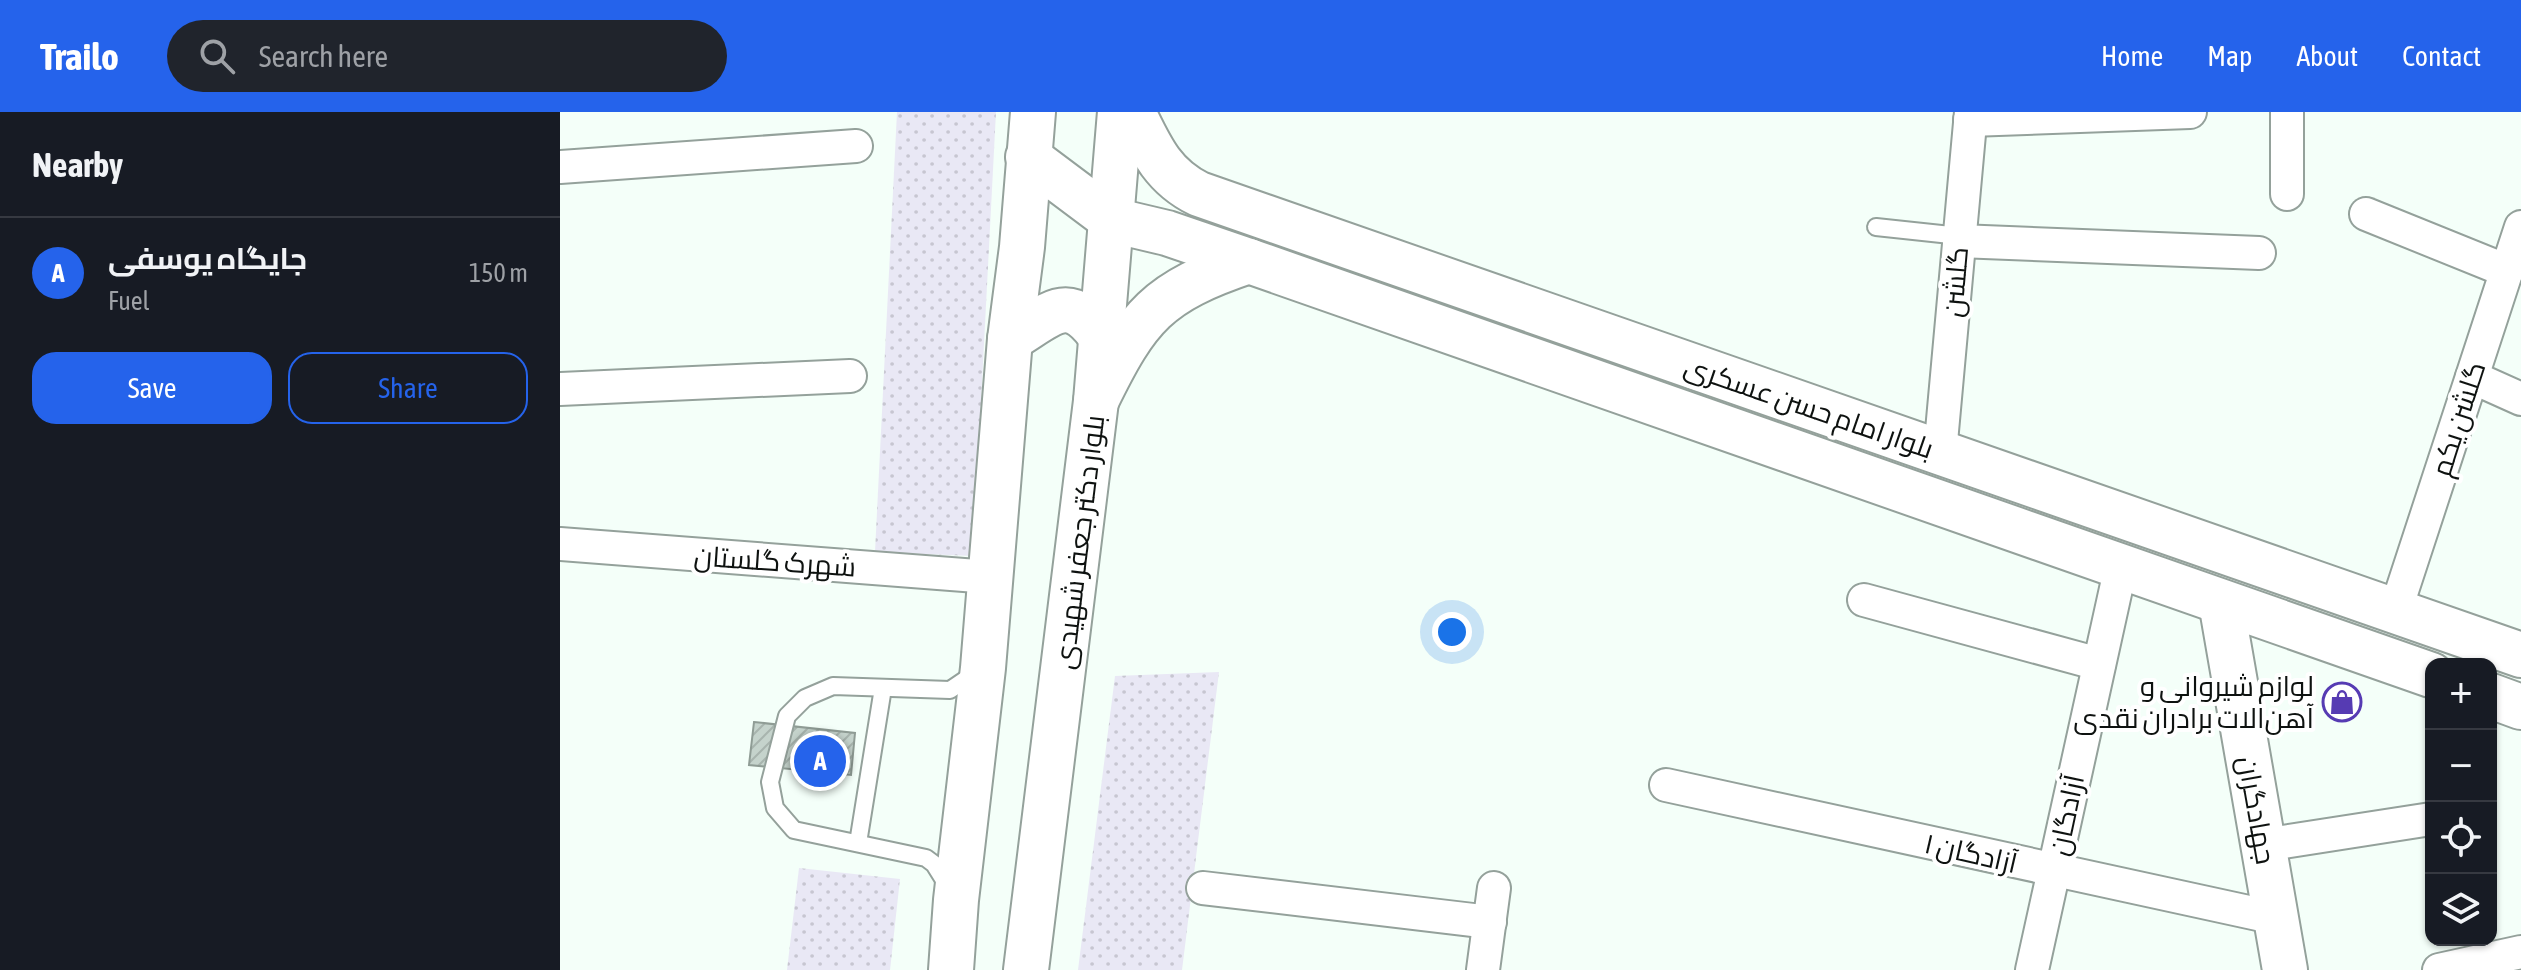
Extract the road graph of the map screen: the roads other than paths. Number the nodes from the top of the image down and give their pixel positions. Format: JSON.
{"nodes":[{"id":1,"x":1033,"y":112,"type":"edge"},
{"id":2,"x":1120,"y":112,"type":"edge"},
{"id":3,"x":1133,"y":112,"type":"edge"},
{"id":4,"x":2190,"y":112,"type":"edge"},
{"id":5,"x":2287,"y":112,"type":"edge"},
{"id":6,"x":1970,"y":116,"type":"edge"},
{"id":7,"x":856,"y":146,"type":"dead end"},
{"id":8,"x":1028,"y":157,"type":"junction"},
{"id":9,"x":560,"y":167,"type":"edge"},
{"id":10,"x":2287,"y":194,"type":"dead end"},
{"id":11,"x":2366,"y":214,"type":"dead end"},
{"id":12,"x":1112,"y":220,"type":"junction"},
{"id":13,"x":1876,"y":227,"type":"dead end"},
{"id":14,"x":2521,"y":227,"type":"edge"},
{"id":15,"x":1959,"y":238,"type":"junction"},
{"id":16,"x":2259,"y":253,"type":"dead end"},
{"id":17,"x":1249,"y":261,"type":"junction"},
{"id":18,"x":2507,"y":271,"type":"junction"},
{"id":19,"x":1102,"y":338,"type":"junction"},
{"id":20,"x":1010,"y":339,"type":"junction"},
{"id":21,"x":850,"y":376,"type":"dead end"},
{"id":22,"x":2472,"y":377,"type":"junction"},
{"id":23,"x":560,"y":389,"type":"edge"},
{"id":24,"x":2521,"y":399,"type":"edge"},
{"id":25,"x":1096,"y":401,"type":"junction"},
{"id":26,"x":1940,"y":453,"type":"junction"},
{"id":27,"x":560,"y":544,"type":"edge"},
{"id":28,"x":2121,"y":566,"type":"junction"},
{"id":29,"x":990,"y":577,"type":"junction"},
{"id":30,"x":1864,"y":600,"type":"dead end"},
{"id":31,"x":2221,"y":602,"type":"junction"},
{"id":32,"x":2395,"y":612,"type":"junction"},
{"id":33,"x":2521,"y":655,"type":"edge"},
{"id":34,"x":2099,"y":664,"type":"junction"},
{"id":35,"x":983,"y":668,"type":"junction"},
{"id":36,"x":2425,"y":673,"type":"edge"},
{"id":37,"x":883,"y":688,"type":"junction"},
{"id":38,"x":2497,"y":698,"type":"edge"},
{"id":39,"x":2521,"y":707,"type":"edge"},
{"id":40,"x":1666,"y":785,"type":"dead end"},
{"id":41,"x":2425,"y":820,"type":"edge"},
{"id":42,"x":858,"y":843,"type":"junction"},
{"id":43,"x":2263,"y":845,"type":"junction"},
{"id":44,"x":2054,"y":872,"type":"junction"},
{"id":45,"x":1203,"y":888,"type":"dead end"},
{"id":46,"x":1494,"y":888,"type":"dead end"},
{"id":47,"x":956,"y":900,"type":"junction"},
{"id":48,"x":2276,"y":918,"type":"junction"},
{"id":49,"x":1490,"y":922,"type":"junction"},
{"id":50,"x":2521,"y":952,"type":"edge"},
{"id":51,"x":951,"y":970,"type":"edge"},
{"id":52,"x":1026,"y":970,"type":"edge"},
{"id":53,"x":1483,"y":970,"type":"edge"},
{"id":54,"x":2032,"y":970,"type":"edge"},
{"id":55,"x":2285,"y":970,"type":"edge"},
{"id":56,"x":2439,"y":970,"type":"edge"}],
"edges":[{"from":1,"to":8,"type":"main road"},
{"from":2,"to":12,"type":"main road","name":"بلوار دکتر جعفر شهیدی"},
{"from":3,"to":26,"type":"main road","name":"بلوار امام حسن عسکری"},
{"from":4,"to":6,"type":"street"},
{"from":5,"to":10,"type":"street"},
{"from":6,"to":15,"type":"street","name":"گلشن"},
{"from":7,"to":9,"type":"street"},
{"from":8,"to":12,"type":"main road"},
{"from":8,"to":20,"type":"main road"},
{"from":11,"to":18,"type":"street"},
{"from":12,"to":17,"type":"main road","name":"بلوار امام حسن عسکری"},
{"from":12,"to":19,"type":"main road","name":"بلوار دکتر جعفر شهیدی"},
{"from":13,"to":15,"type":"lane"},
{"from":14,"to":18,"type":"street","name":"گلشن یکم"},
{"from":15,"to":16,"type":"street"},
{"from":15,"to":26,"type":"street","name":"گلشن"},
{"from":17,"to":25,"type":"main road"},
{"from":17,"to":28,"type":"main road","name":"بلوار امام حسن عسکری"},
{"from":18,"to":22,"type":"street","name":"گلشن یکم"},
{"from":19,"to":20,"type":"main road"},
{"from":19,"to":25,"type":"main road","name":"بلوار دکتر جعفر شهیدی"},
{"from":20,"to":29,"type":"main road"},
{"from":21,"to":23,"type":"street"},
{"from":22,"to":24,"type":"street"},
{"from":22,"to":32,"type":"street","name":"گلشن یکم"},
{"from":25,"to":52,"type":"main road","name":"بلوار دکتر جعفر شهیدی"},
{"from":26,"to":32,"type":"main road","name":"بلوار امام حسن عسکری"},
{"from":27,"to":29,"type":"street","name":"شهرک گلستان"},
{"from":28,"to":31,"type":"main road","name":"بلوار امام حسن عسکری"},
{"from":28,"to":34,"type":"street","name":"آزادگان"},
{"from":29,"to":35,"type":"main road"},
{"from":30,"to":34,"type":"street"},
{"from":31,"to":36,"type":"main road","name":"بلوار امام حسن عسکری"},
{"from":31,"to":43,"type":"main road","name":"جهادگران"},
{"from":32,"to":33,"type":"main road","name":"بلوار امام حسن عسکری"},
{"from":34,"to":44,"type":"street","name":"آزادگان"},
{"from":35,"to":37,"type":"lane"},
{"from":35,"to":47,"type":"main road"},
{"from":37,"to":42,"type":"lane"},
{"from":37,"to":42,"type":"lane"},
{"from":38,"to":39,"type":"main road"},
{"from":40,"to":44,"type":"street","name":"آزادگان ۱"},
{"from":41,"to":43,"type":"street"},
{"from":42,"to":47,"type":"lane"},
{"from":43,"to":48,"type":"main road","name":"جهادگران"},
{"from":44,"to":48,"type":"street","name":"آزادگان ۱"},
{"from":44,"to":54,"type":"street","name":"آزادگان"},
{"from":45,"to":49,"type":"street"},
{"from":46,"to":49,"type":"street"},
{"from":47,"to":51,"type":"main road"},
{"from":48,"to":55,"type":"main road","name":"جهادگران"},
{"from":49,"to":53,"type":"street"},
{"from":50,"to":56,"type":"street"}]}
